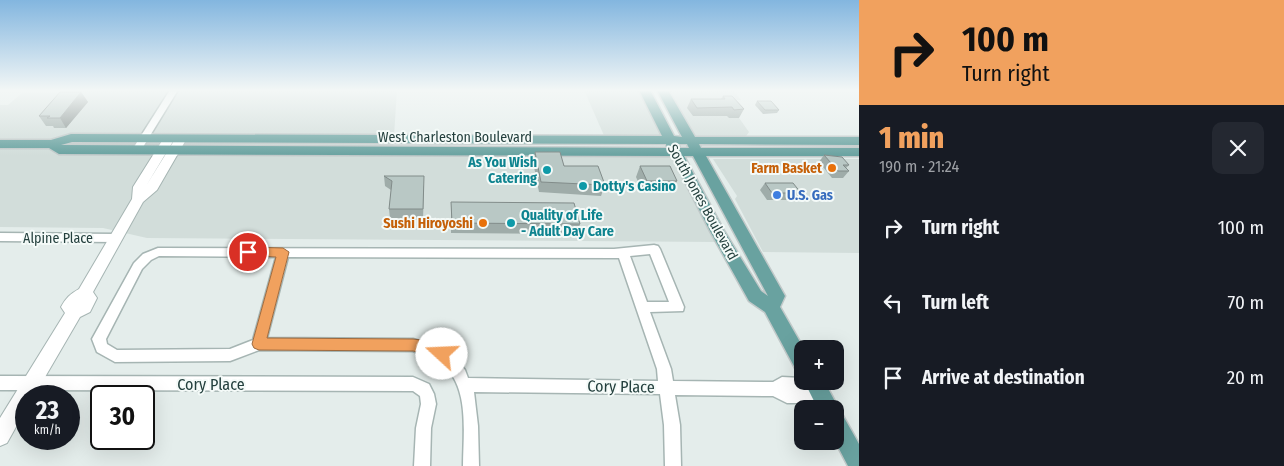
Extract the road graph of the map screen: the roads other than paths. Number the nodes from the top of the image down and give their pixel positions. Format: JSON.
{"nodes":[{"id":1,"x":161,"y":112,"type":"edge"},
{"id":2,"x":655,"y":112,"type":"edge"},
{"id":3,"x":674,"y":112,"type":"edge"},
{"id":4,"x":145,"y":138,"type":"junction"},
{"id":5,"x":859,"y":141,"type":"edge"},
{"id":6,"x":1,"y":143,"type":"edge"},
{"id":7,"x":52,"y":144,"type":"junction"},
{"id":8,"x":172,"y":144,"type":"junction"},
{"id":9,"x":672,"y":146,"type":"junction"},
{"id":10,"x":694,"y":146,"type":"junction"},
{"id":11,"x":138,"y":150,"type":"junction"},
{"id":12,"x":859,"y":152,"type":"edge"},
{"id":13,"x":0,"y":237,"type":"edge"},
{"id":14,"x":116,"y":238,"type":"junction"},
{"id":15,"x":283,"y":252,"type":"junction"},
{"id":16,"x":623,"y":253,"type":"junction"},
{"id":17,"x":644,"y":307,"type":"junction"},
{"id":18,"x":772,"y":307,"type":"junction"},
{"id":19,"x":259,"y":344,"type":"junction"},
{"id":20,"x":794,"y":347,"type":"edge"},
{"id":21,"x":0,"y":383,"type":"edge"},
{"id":22,"x":32,"y":383,"type":"junction"},
{"id":23,"x":466,"y":385,"type":"junction"},
{"id":24,"x":666,"y":387,"type":"junction"},
{"id":25,"x":820,"y":393,"type":"edge"},
{"id":26,"x":0,"y":436,"type":"edge"},
{"id":27,"x":844,"y":438,"type":"edge"},
{"id":28,"x":859,"y":465,"type":"edge"},
{"id":29,"x":422,"y":466,"type":"edge"},
{"id":30,"x":471,"y":466,"type":"edge"},
{"id":31,"x":673,"y":466,"type":"edge"}],
"edges":[{"from":1,"to":4,"type":"street"},
{"from":2,"to":9,"type":"main road","name":"South Jones Boulevard"},
{"from":3,"to":10,"type":"main road","name":"South Jones Boulevard"},
{"from":4,"to":7,"type":"main road","name":"West Charleston Boulevard"},
{"from":4,"to":8,"type":"main road","name":"West Charleston Boulevard"},
{"from":4,"to":11,"type":"street"},
{"from":5,"to":10,"type":"main road","name":"West Charleston Boulevard"},
{"from":6,"to":7,"type":"main road","name":"West Charleston Boulevard"},
{"from":7,"to":11,"type":"main road","name":"West Charleston Boulevard"},
{"from":8,"to":9,"type":"main road","name":"West Charleston Boulevard"},
{"from":8,"to":11,"type":"main road","name":"West Charleston Boulevard"},
{"from":8,"to":14,"type":"street"},
{"from":9,"to":10,"type":"main road","name":"West Charleston Boulevard"},
{"from":9,"to":18,"type":"main road","name":"South Jones Boulevard"},
{"from":10,"to":12,"type":"main road","name":"West Charleston Boulevard"},
{"from":10,"to":18,"type":"main road","name":"South Jones Boulevard"},
{"from":13,"to":14,"type":"street","name":"Alpine Place"},
{"from":14,"to":22,"type":"street"},
{"from":15,"to":16,"type":"street"},
{"from":15,"to":19,"type":"street"},
{"from":15,"to":19,"type":"street"},
{"from":16,"to":17,"type":"street"},
{"from":16,"to":17,"type":"street"},
{"from":17,"to":24,"type":"street"},
{"from":18,"to":20,"type":"main road","name":"South Jones Boulevard"},
{"from":19,"to":23,"type":"street"},
{"from":21,"to":22,"type":"street","name":"Cory Place"},
{"from":22,"to":26,"type":"street"},
{"from":22,"to":29,"type":"street","name":"Cory Place"},
{"from":23,"to":24,"type":"street","name":"Cory Place"},
{"from":23,"to":30,"type":"street"},
{"from":24,"to":25,"type":"street","name":"Cory Place"},
{"from":24,"to":31,"type":"street"},
{"from":27,"to":28,"type":"main road"}]}
